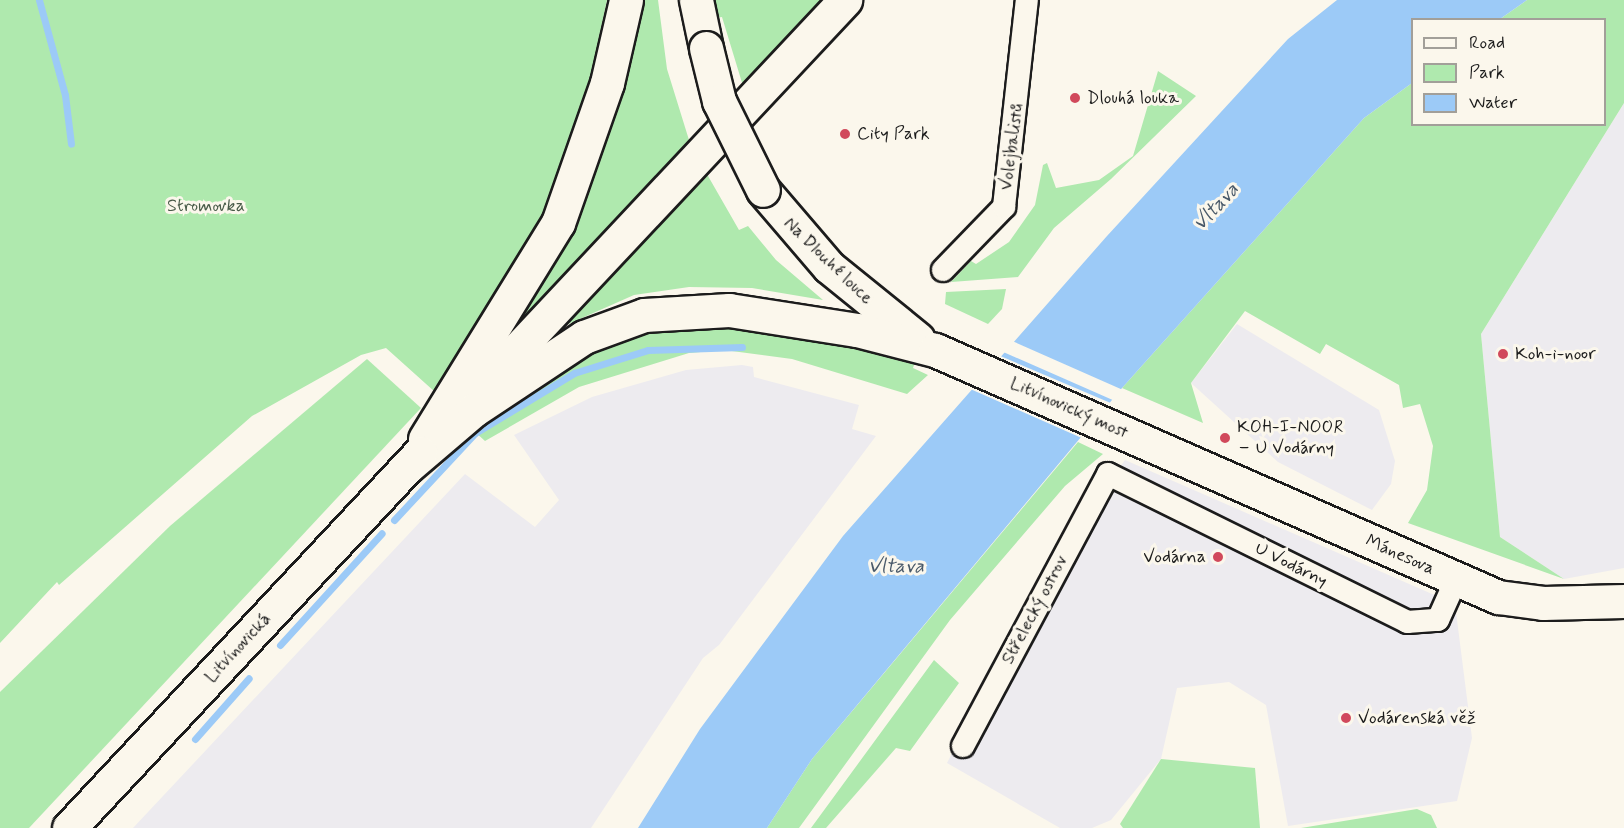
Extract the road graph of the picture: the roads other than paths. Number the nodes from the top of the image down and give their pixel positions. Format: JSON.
{"nodes":[{"id":1,"x":626,"y":0,"type":"edge"},
{"id":2,"x":845,"y":0,"type":"edge"},
{"id":3,"x":1028,"y":0,"type":"edge"},
{"id":4,"x":699,"y":6,"type":"edge"},
{"id":5,"x":943,"y":270,"type":"dead end"},
{"id":6,"x":942,"y":353,"type":"junction"},
{"id":7,"x":1187,"y":460,"type":"joint"},
{"id":8,"x":406,"y":468,"type":"junction"},
{"id":9,"x":1108,"y":474,"type":"joint"},
{"id":10,"x":1456,"y":580,"type":"junction"},
{"id":11,"x":1624,"y":601,"type":"edge"},
{"id":12,"x":963,"y":746,"type":"dead end"},
{"id":13,"x":69,"y":828,"type":"edge"}],
"edges":[{"from":1,"to":8,"type":"main road"},
{"from":2,"to":8,"type":"main road"},
{"from":3,"to":5,"type":"street","name":"Volejbalistů"},
{"from":4,"to":6,"type":"main road","name":"Na Dlouhé louce","bridge":true},
{"from":6,"to":7,"type":"main road","name":"Litvínovický most"},
{"from":6,"to":8,"type":"main road"},
{"from":7,"to":10,"type":"main road","name":"Mánesova"},
{"from":8,"to":13,"type":"main road","name":"Litvínovická"},
{"from":9,"to":10,"type":"street","name":"U Vodárny"},
{"from":9,"to":12,"type":"street","name":"Střelecký ostrov"},
{"from":10,"to":11,"type":"main road","name":"Mánesova"}]}
